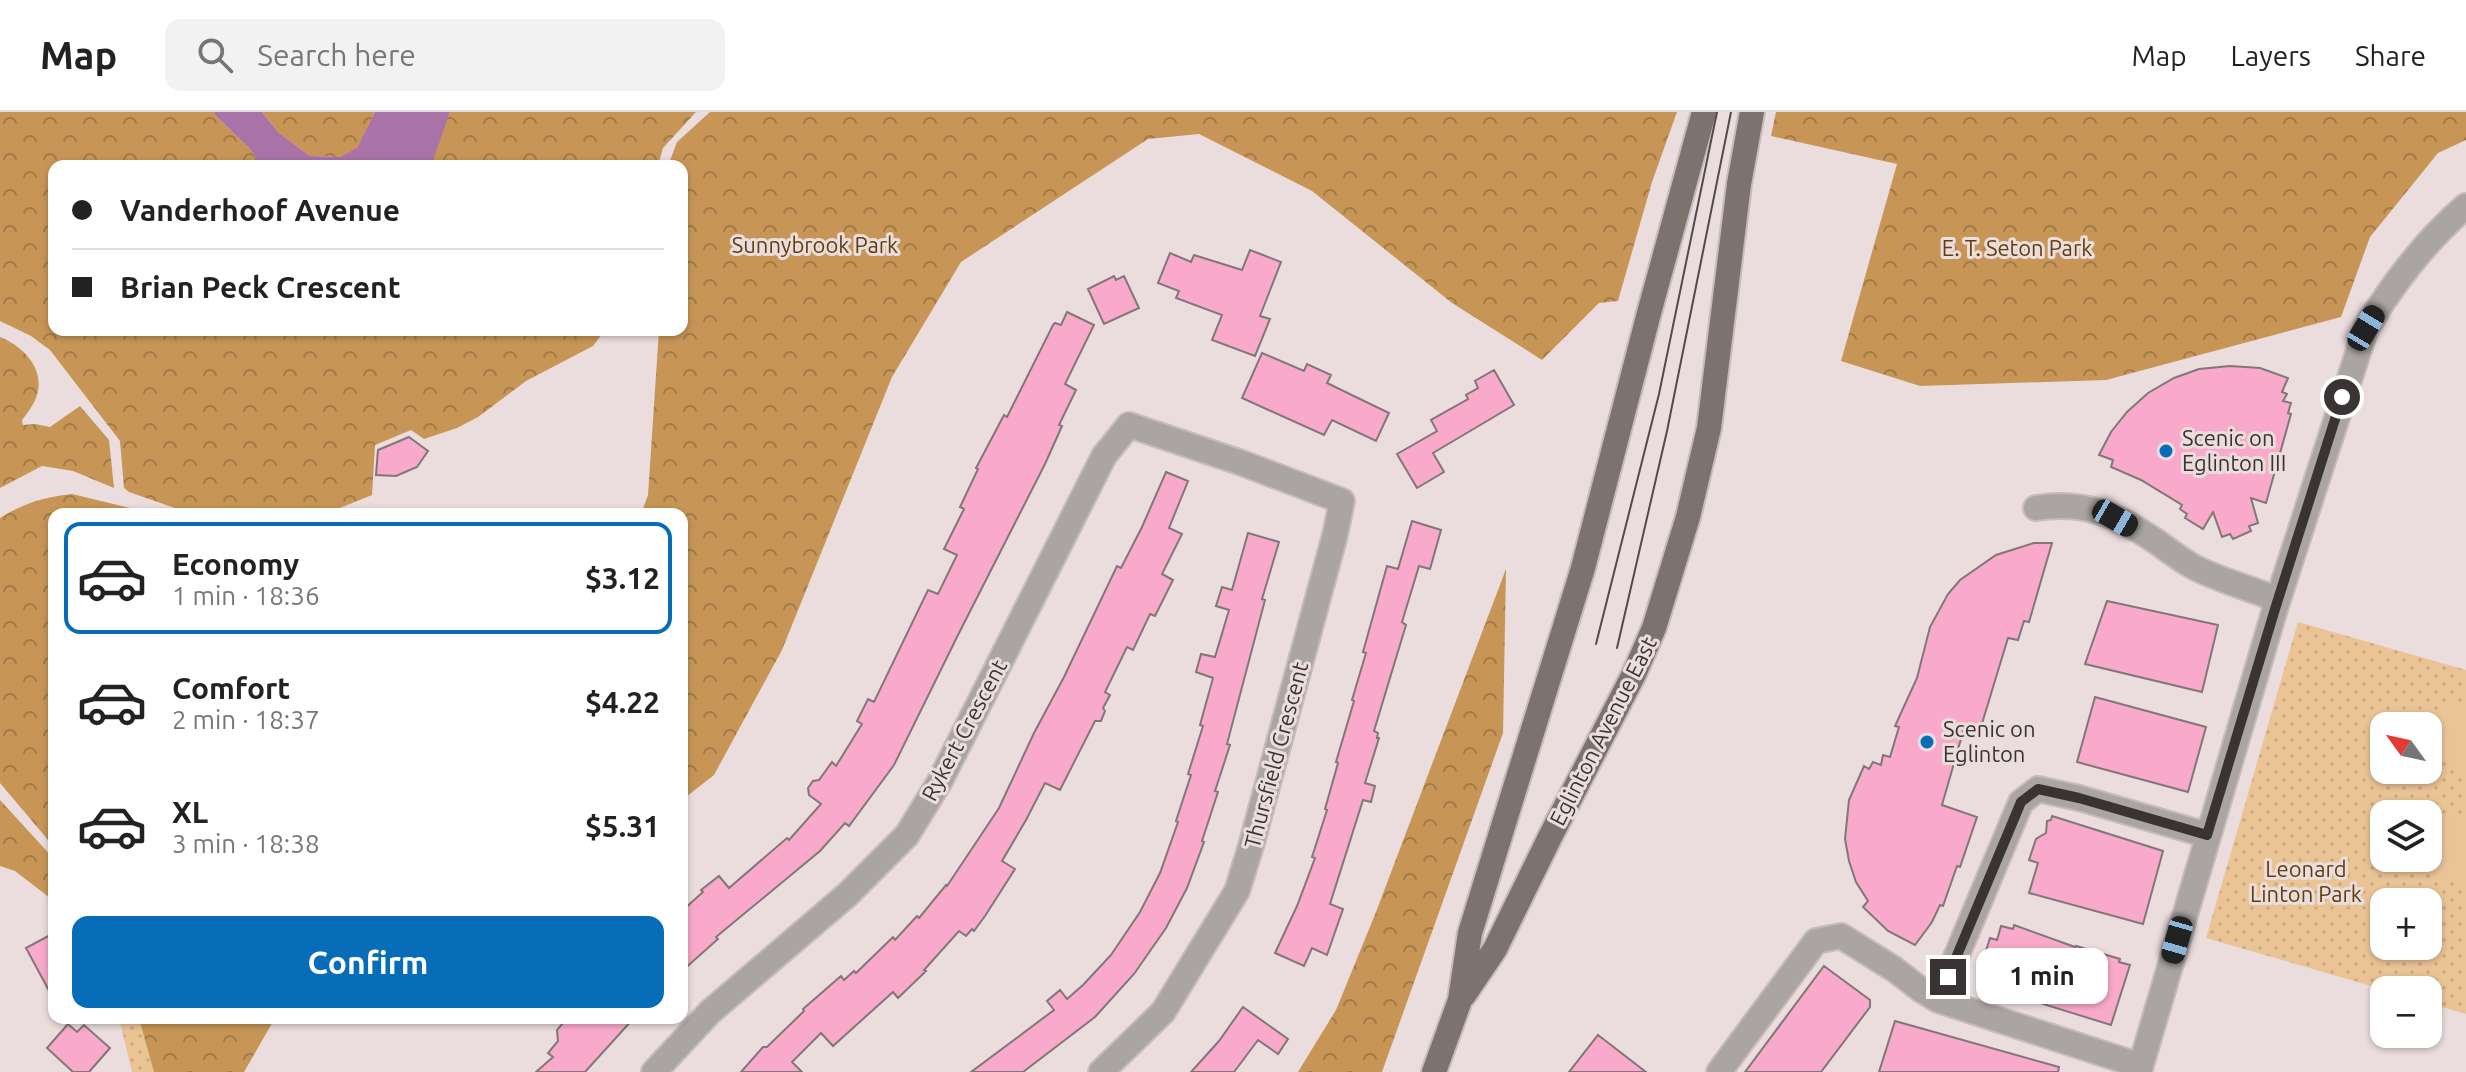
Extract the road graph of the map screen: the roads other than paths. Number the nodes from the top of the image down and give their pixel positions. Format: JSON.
{"nodes":[{"id":1,"x":1702,"y":119,"type":"edge"},
{"id":2,"x":1750,"y":124,"type":"edge"},
{"id":3,"x":2466,"y":206,"type":"edge"},
{"id":4,"x":1242,"y":463,"type":"joint"},
{"id":5,"x":2036,"y":508,"type":"dead end"},
{"id":6,"x":2278,"y":600,"type":"junction"},
{"id":7,"x":2207,"y":835,"type":"junction"},
{"id":8,"x":1460,"y":1000,"type":"junction"},
{"id":9,"x":1938,"y":1000,"type":"junction"},
{"id":10,"x":2140,"y":1069,"type":"edge"},
{"id":11,"x":654,"y":1072,"type":"edge"},
{"id":12,"x":1101,"y":1072,"type":"edge"},
{"id":13,"x":1434,"y":1072,"type":"edge"},
{"id":14,"x":1719,"y":1072,"type":"edge"}],
"edges":[{"from":1,"to":8,"type":"main road","name":"Eglinton Avenue East"},
{"from":2,"to":8,"type":"main road","name":"Eglinton Avenue East"},
{"from":3,"to":6,"type":"street"},
{"from":4,"to":11,"type":"street","name":"Rykert Crescent"},
{"from":4,"to":12,"type":"street","name":"Thursfield Crescent"},
{"from":5,"to":6,"type":"street"},
{"from":6,"to":7,"type":"street"},
{"from":7,"to":9,"type":"street"},
{"from":7,"to":10,"type":"street"},
{"from":8,"to":13,"type":"main road","name":"Eglinton Avenue East"},
{"from":9,"to":10,"type":"street"},
{"from":9,"to":14,"type":"street"}]}
